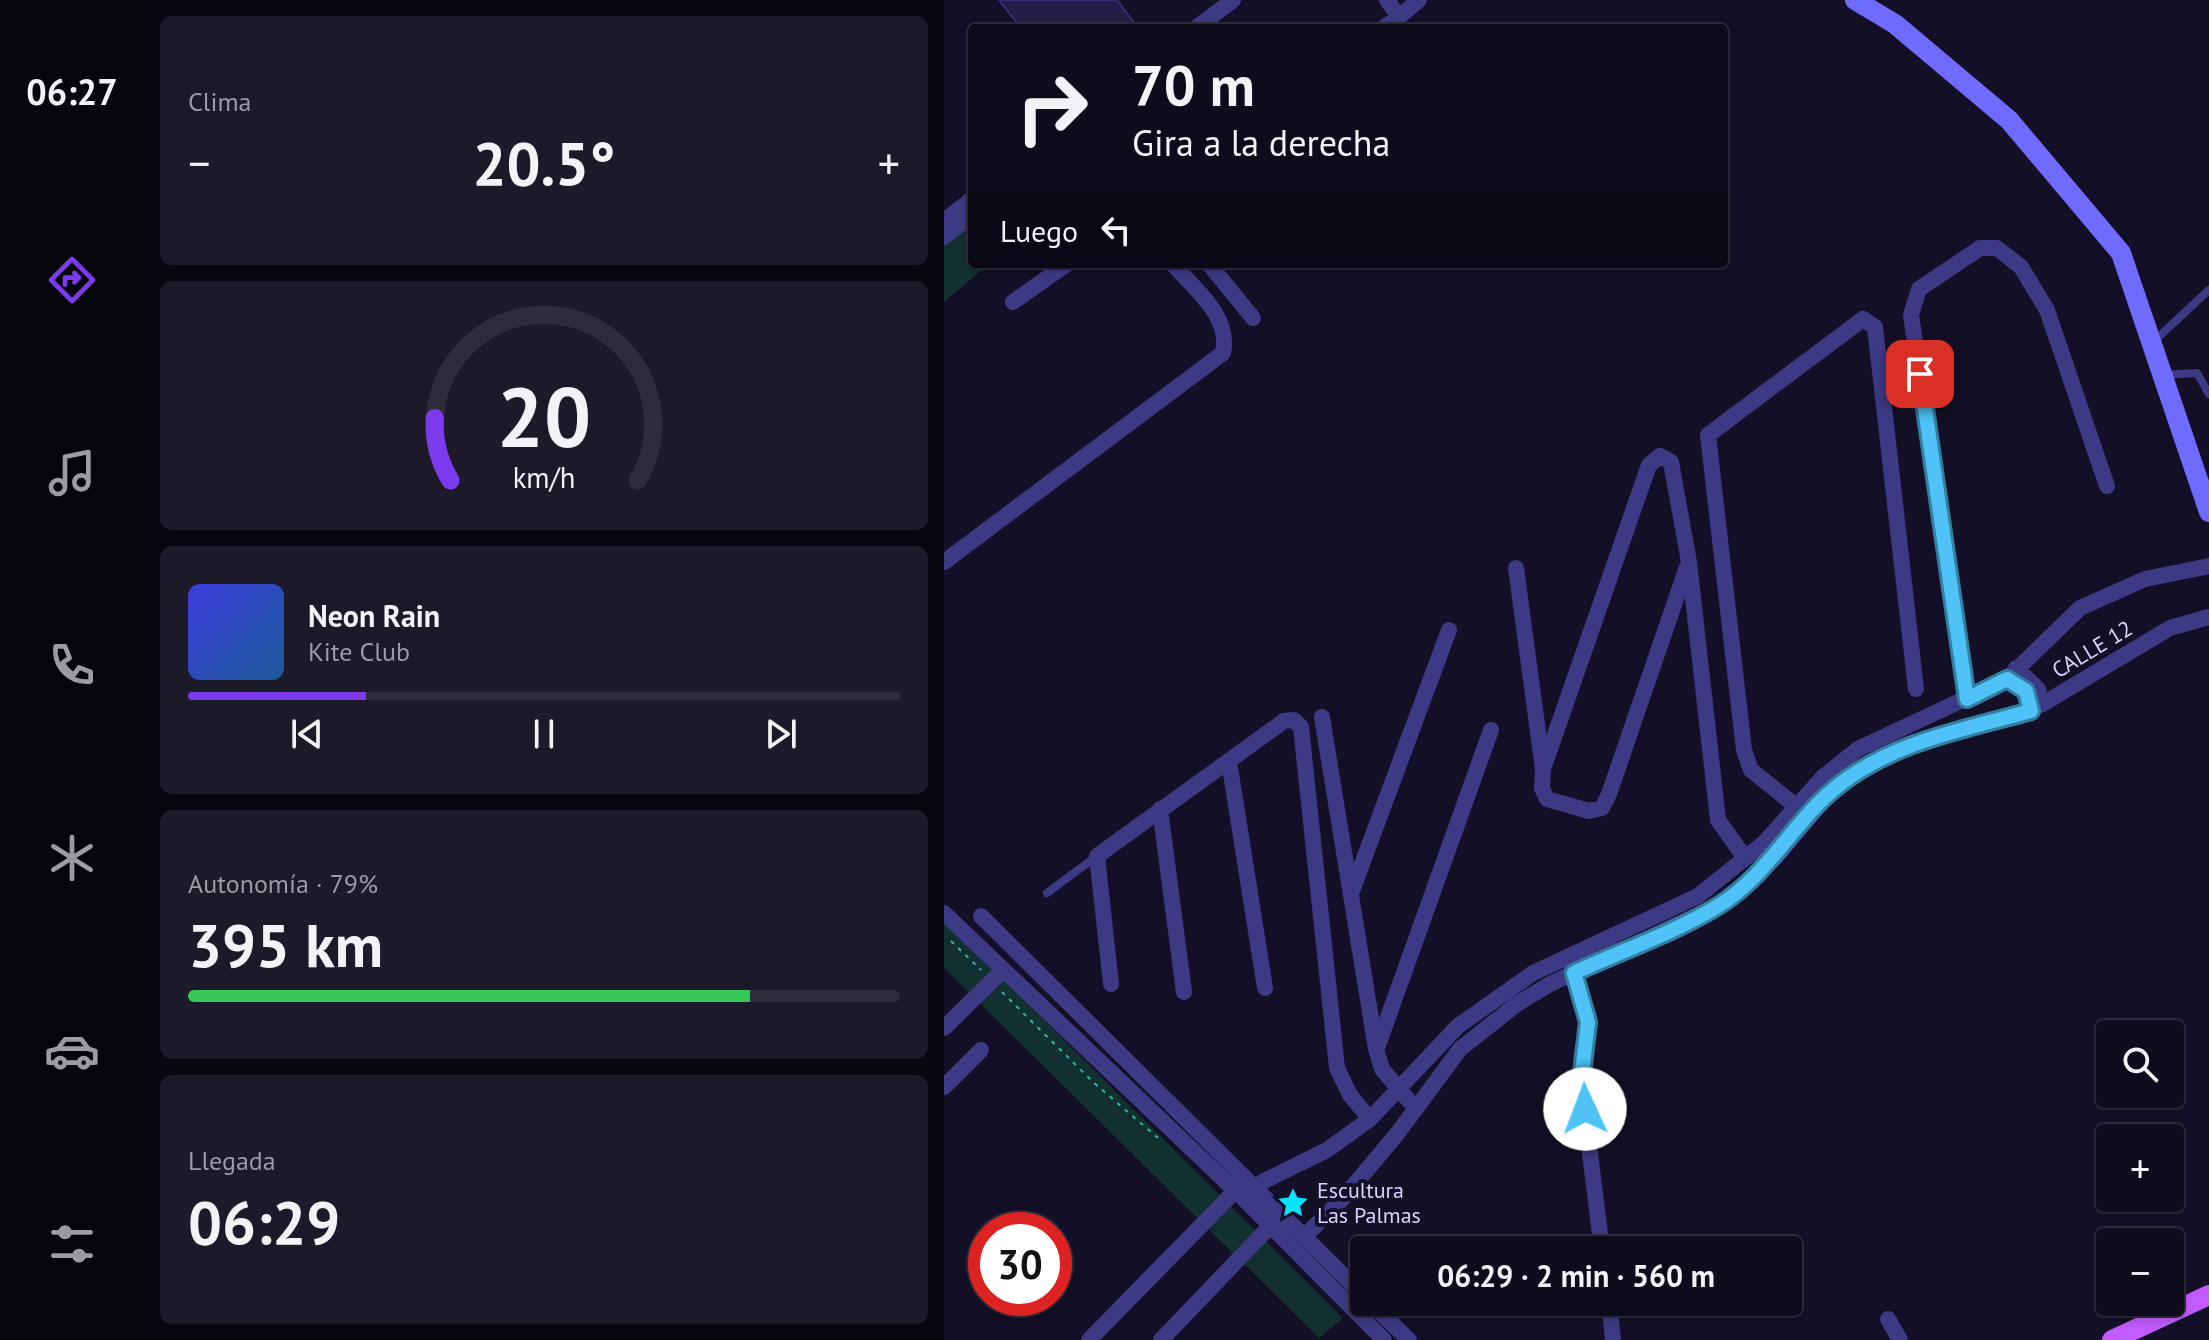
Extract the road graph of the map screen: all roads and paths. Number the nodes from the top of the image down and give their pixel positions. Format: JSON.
{"nodes":[{"id":1,"x":1233,"y":0,"type":"edge"},
{"id":2,"x":1387,"y":0,"type":"edge"},
{"id":3,"x":1419,"y":0,"type":"edge"},
{"id":4,"x":1855,"y":0,"type":"edge"},
{"id":5,"x":1399,"y":17,"type":"junction"},
{"id":6,"x":1201,"y":24,"type":"edge"},
{"id":7,"x":1389,"y":24,"type":"edge"},
{"id":8,"x":968,"y":202,"type":"edge"},
{"id":9,"x":968,"y":218,"type":"edge"},
{"id":10,"x":944,"y":221,"type":"edge"},
{"id":11,"x":944,"y":237,"type":"edge"},
{"id":12,"x":1061,"y":268,"type":"edge"},
{"id":13,"x":1176,"y":268,"type":"edge"},
{"id":14,"x":1212,"y":268,"type":"edge"},
{"id":15,"x":2209,"y":290,"type":"edge"},
{"id":16,"x":1013,"y":302,"type":"dead end"},
{"id":17,"x":1253,"y":318,"type":"dead end"},
{"id":18,"x":2153,"y":342,"type":"junction"},
{"id":19,"x":2163,"y":375,"type":"junction"},
{"id":20,"x":2209,"y":394,"type":"edge"},
{"id":21,"x":2107,"y":486,"type":"dead end"},
{"id":22,"x":2209,"y":512,"type":"edge"},
{"id":23,"x":944,"y":562,"type":"edge"},
{"id":24,"x":1689,"y":562,"type":"junction"},
{"id":25,"x":2209,"y":566,"type":"edge"},
{"id":26,"x":1516,"y":568,"type":"dead end"},
{"id":27,"x":2209,"y":617,"type":"edge"},
{"id":28,"x":1449,"y":630,"type":"dead end"},
{"id":29,"x":2012,"y":674,"type":"junction"},
{"id":30,"x":1916,"y":689,"type":"dead end"},
{"id":31,"x":1967,"y":699,"type":"junction"},
{"id":32,"x":1322,"y":717,"type":"dead end"},
{"id":33,"x":1491,"y":730,"type":"dead end"},
{"id":34,"x":1229,"y":761,"type":"junction"},
{"id":35,"x":1543,"y":769,"type":"junction"},
{"id":36,"x":1828,"y":784,"type":"junction"},
{"id":37,"x":1797,"y":807,"type":"junction"},
{"id":38,"x":1160,"y":809,"type":"junction"},
{"id":39,"x":1764,"y":843,"type":"junction"},
{"id":40,"x":1097,"y":856,"type":"junction"},
{"id":41,"x":1745,"y":858,"type":"junction"},
{"id":42,"x":1775,"y":858,"type":"junction"},
{"id":43,"x":1047,"y":893,"type":"dead end"},
{"id":44,"x":1351,"y":893,"type":"junction"},
{"id":45,"x":944,"y":913,"type":"edge"},
{"id":46,"x":981,"y":916,"type":"dead end"},
{"id":47,"x":1011,"y":944,"type":"junction"},
{"id":48,"x":1567,"y":956,"type":"junction"},
{"id":49,"x":998,"y":966,"type":"junction"},
{"id":50,"x":1574,"y":973,"type":"junction"},
{"id":51,"x":1111,"y":984,"type":"dead end"},
{"id":52,"x":1265,"y":988,"type":"dead end"},
{"id":53,"x":1184,"y":992,"type":"dead end"},
{"id":54,"x":945,"y":1025,"type":"edge"},
{"id":55,"x":1376,"y":1049,"type":"junction"},
{"id":56,"x":981,"y":1050,"type":"dead end"},
{"id":57,"x":944,"y":1087,"type":"edge"},
{"id":58,"x":1398,"y":1090,"type":"junction"},
{"id":59,"x":1416,"y":1109,"type":"junction"},
{"id":60,"x":1370,"y":1119,"type":"junction"},
{"id":61,"x":1244,"y":1192,"type":"junction"},
{"id":62,"x":1275,"y":1220,"type":"junction"},
{"id":63,"x":1600,"y":1236,"type":"edge"},
{"id":64,"x":1304,"y":1237,"type":"junction"},
{"id":65,"x":1350,"y":1282,"type":"edge"},
{"id":66,"x":2209,"y":1295,"type":"edge"},
{"id":67,"x":1384,"y":1316,"type":"edge"},
{"id":68,"x":1610,"y":1316,"type":"edge"},
{"id":69,"x":1888,"y":1319,"type":"dead end"},
{"id":70,"x":2120,"y":1338,"type":"edge"},
{"id":71,"x":1089,"y":1340,"type":"edge"},
{"id":72,"x":1161,"y":1340,"type":"edge"},
{"id":73,"x":1384,"y":1340,"type":"edge"},
{"id":74,"x":1409,"y":1340,"type":"edge"},
{"id":75,"x":1613,"y":1340,"type":"edge"},
{"id":76,"x":1900,"y":1340,"type":"edge"}],
"edges":[{"from":1,"to":6,"type":"street"},
{"from":2,"to":5,"type":"street"},
{"from":3,"to":5,"type":"street"},
{"from":4,"to":18,"type":"street"},
{"from":5,"to":7,"type":"street"},
{"from":8,"to":10,"type":"street"},
{"from":9,"to":11,"type":"street"},
{"from":12,"to":16,"type":"street"},
{"from":13,"to":23,"type":"street"},
{"from":14,"to":17,"type":"street"},
{"from":15,"to":18,"type":"lane"},
{"from":18,"to":19,"type":"street"},
{"from":19,"to":20,"type":"lane"},
{"from":19,"to":22,"type":"street"},
{"from":21,"to":31,"type":"street"},
{"from":24,"to":35,"type":"street"},
{"from":24,"to":35,"type":"street"},
{"from":24,"to":41,"type":"street"},
{"from":25,"to":29,"type":"street","name":"CALLE 12"},
{"from":26,"to":35,"type":"street"},
{"from":27,"to":29,"type":"street","name":"CALLE 12"},
{"from":28,"to":44,"type":"street"},
{"from":29,"to":31,"type":"street"},
{"from":29,"to":36,"type":"street"},
{"from":30,"to":37,"type":"street"},
{"from":31,"to":36,"type":"street"},
{"from":32,"to":44,"type":"street"},
{"from":33,"to":55,"type":"street"},
{"from":34,"to":38,"type":"street"},
{"from":34,"to":52,"type":"street"},
{"from":34,"to":60,"type":"street"},
{"from":36,"to":37,"type":"street"},
{"from":36,"to":42,"type":"street"},
{"from":37,"to":39,"type":"street"},
{"from":38,"to":40,"type":"street"},
{"from":38,"to":53,"type":"street"},
{"from":39,"to":41,"type":"street"},
{"from":39,"to":42,"type":"street"},
{"from":40,"to":43,"type":"lane"},
{"from":40,"to":51,"type":"street"},
{"from":41,"to":48,"type":"street"},
{"from":42,"to":50,"type":"street"},
{"from":44,"to":55,"type":"street"},
{"from":45,"to":49,"type":"street"},
{"from":46,"to":47,"type":"street"},
{"from":47,"to":49,"type":"street"},
{"from":47,"to":61,"type":"street"},
{"from":48,"to":50,"type":"street"},
{"from":48,"to":58,"type":"street"},
{"from":49,"to":54,"type":"street"},
{"from":49,"to":61,"type":"street"},
{"from":50,"to":59,"type":"street"},
{"from":50,"to":63,"type":"street"},
{"from":55,"to":58,"type":"street"},
{"from":56,"to":57,"type":"street"},
{"from":58,"to":59,"type":"street"},
{"from":58,"to":60,"type":"street"},
{"from":59,"to":64,"type":"street"},
{"from":60,"to":61,"type":"street"},
{"from":61,"to":62,"type":"street"},
{"from":61,"to":71,"type":"street"},
{"from":62,"to":64,"type":"street"},
{"from":62,"to":72,"type":"street"},
{"from":62,"to":73,"type":"street"},
{"from":64,"to":65,"type":"street"},
{"from":66,"to":70,"type":"main road"},
{"from":67,"to":74,"type":"street"},
{"from":68,"to":75,"type":"street"},
{"from":69,"to":76,"type":"street"}]}
